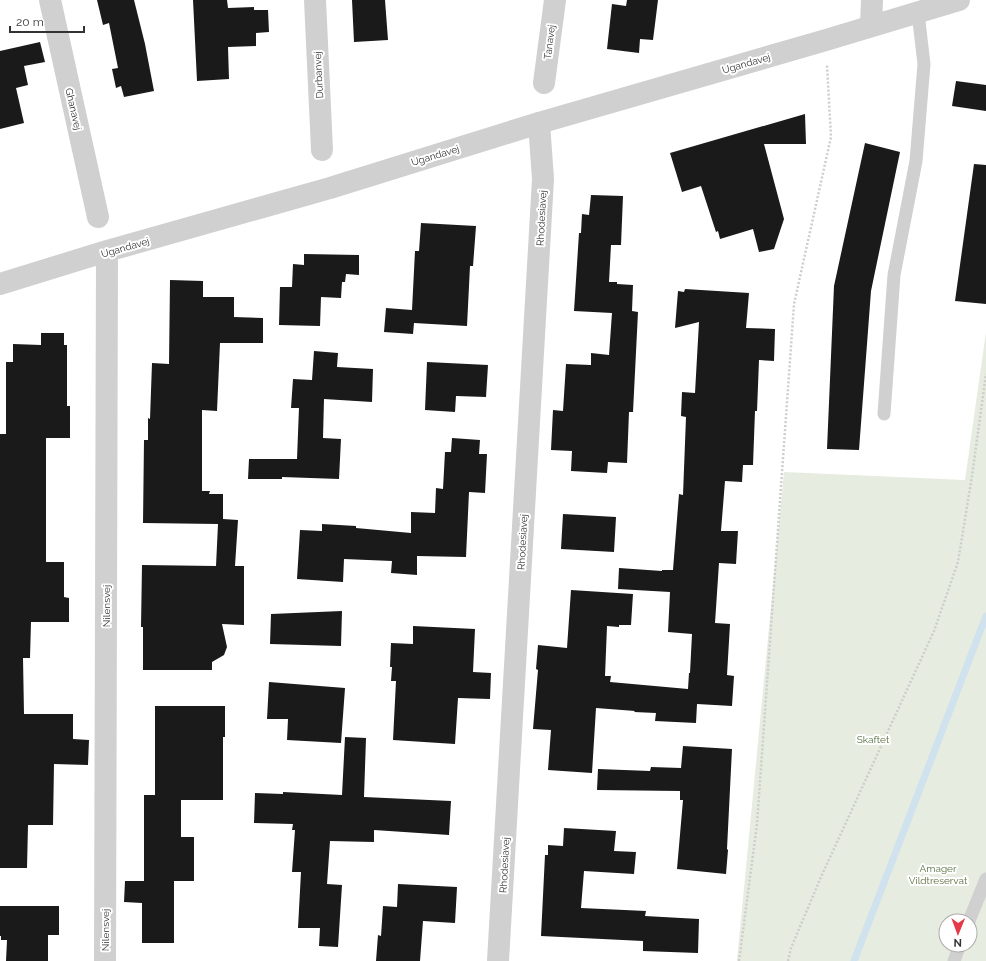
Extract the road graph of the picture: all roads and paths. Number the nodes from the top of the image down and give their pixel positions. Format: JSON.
{"nodes":[{"id":1,"x":50,"y":0,"type":"edge"},
{"id":2,"x":315,"y":0,"type":"edge"},
{"id":3,"x":555,"y":0,"type":"edge"},
{"id":4,"x":872,"y":0,"type":"edge"},
{"id":5,"x":959,"y":0,"type":"edge"},
{"id":6,"x":918,"y":13,"type":"junction"},
{"id":7,"x":871,"y":26,"type":"junction"},
{"id":8,"x":826,"y":40,"type":"junction"},
{"id":9,"x":544,"y":83,"type":"dead end"},
{"id":10,"x":539,"y":123,"type":"junction"},
{"id":11,"x":322,"y":150,"type":"dead end"},
{"id":12,"x":98,"y":217,"type":"dead end"},
{"id":13,"x":107,"y":251,"type":"junction"},
{"id":14,"x":0,"y":284,"type":"edge"},
{"id":15,"x":986,"y":374,"type":"edge"},
{"id":16,"x":884,"y":414,"type":"dead end"},
{"id":17,"x":986,"y":879,"type":"edge"},
{"id":18,"x":972,"y":913,"type":"edge"},
{"id":19,"x":104,"y":961,"type":"edge"},
{"id":20,"x":498,"y":961,"type":"edge"},
{"id":21,"x":739,"y":961,"type":"edge"},
{"id":22,"x":788,"y":961,"type":"edge"}],
"edges":[{"from":1,"to":12,"type":"street","name":"Ghanavej"},
{"from":2,"to":11,"type":"street","name":"Durbanvej"},
{"from":3,"to":9,"type":"street","name":"Tanavej"},
{"from":4,"to":7,"type":"street"},
{"from":5,"to":6,"type":"street","name":"Ugandavej"},
{"from":6,"to":7,"type":"street","name":"Ugandavej"},
{"from":6,"to":16,"type":"lane"},
{"from":7,"to":8,"type":"street","name":"Ugandavej"},
{"from":8,"to":10,"type":"street","name":"Ugandavej"},
{"from":8,"to":21,"type":"path"},
{"from":10,"to":13,"type":"street","name":"Ugandavej"},
{"from":10,"to":20,"type":"street","name":"Rhodesiavej"},
{"from":13,"to":14,"type":"street","name":"Ugandavej"},
{"from":13,"to":19,"type":"street","name":"Nilensvej"},
{"from":15,"to":22,"type":"path"},
{"from":17,"to":18,"type":"lane"}]}
